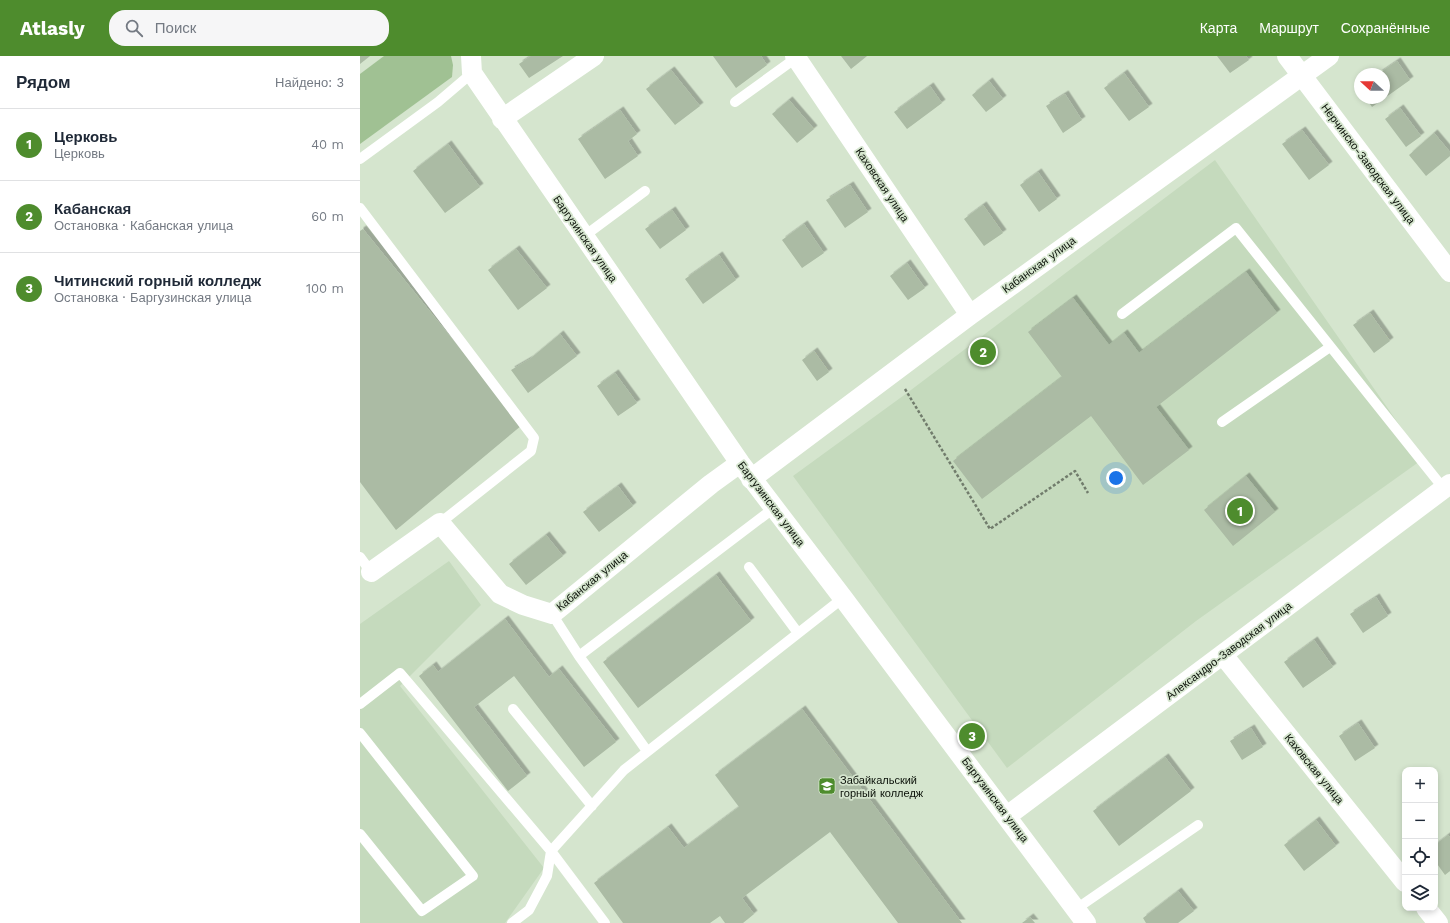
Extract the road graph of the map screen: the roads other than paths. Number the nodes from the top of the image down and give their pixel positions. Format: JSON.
{"nodes":[{"id":1,"x":594,"y":56,"type":"edge"},
{"id":2,"x":1287,"y":56,"type":"edge"},
{"id":3,"x":1329,"y":56,"type":"edge"},
{"id":4,"x":795,"y":57,"type":"edge"},
{"id":5,"x":471,"y":64,"type":"edge"},
{"id":6,"x":1301,"y":76,"type":"junction"},
{"id":7,"x":735,"y":102,"type":"dead end"},
{"id":8,"x":502,"y":119,"type":"junction"},
{"id":9,"x":360,"y":159,"type":"edge"},
{"id":10,"x":645,"y":192,"type":"dead end"},
{"id":11,"x":360,"y":208,"type":"edge"},
{"id":12,"x":583,"y":237,"type":"junction"},
{"id":13,"x":1450,"y":272,"type":"edge"},
{"id":14,"x":1122,"y":314,"type":"dead end"},
{"id":15,"x":970,"y":315,"type":"junction"},
{"id":16,"x":1330,"y":347,"type":"junction"},
{"id":17,"x":1222,"y":422,"type":"dead end"},
{"id":18,"x":740,"y":463,"type":"junction"},
{"id":19,"x":752,"y":479,"type":"junction"},
{"id":20,"x":1447,"y":487,"type":"edge"},
{"id":21,"x":774,"y":508,"type":"junction"},
{"id":22,"x":440,"y":523,"type":"junction"},
{"id":23,"x":366,"y":565,"type":"edge"},
{"id":24,"x":748,"y":567,"type":"dead end"},
{"id":25,"x":843,"y":598,"type":"junction"},
{"id":26,"x":552,"y":614,"type":"junction"},
{"id":27,"x":798,"y":633,"type":"junction"},
{"id":28,"x":1223,"y":655,"type":"junction"},
{"id":29,"x":579,"y":656,"type":"junction"},
{"id":30,"x":360,"y":704,"type":"edge"},
{"id":31,"x":513,"y":709,"type":"dead end"},
{"id":32,"x":360,"y":733,"type":"edge"},
{"id":33,"x":647,"y":751,"type":"junction"},
{"id":34,"x":592,"y":806,"type":"junction"},
{"id":35,"x":1008,"y":816,"type":"junction"},
{"id":36,"x":1198,"y":825,"type":"dead end"},
{"id":37,"x":360,"y":834,"type":"edge"},
{"id":38,"x":551,"y":851,"type":"junction"},
{"id":39,"x":1402,"y":878,"type":"edge"},
{"id":40,"x":1428,"y":911,"type":"edge"},
{"id":41,"x":1081,"y":916,"type":"edge"},
{"id":42,"x":512,"y":923,"type":"edge"},
{"id":43,"x":605,"y":923,"type":"edge"},
{"id":44,"x":1438,"y":923,"type":"edge"}],
"edges":[{"from":1,"to":8,"type":"street"},
{"from":2,"to":6,"type":"street","name":"Нерчинско-Заводская улица"},
{"from":3,"to":6,"type":"street","name":"Кабанская улица"},
{"from":4,"to":7,"type":"lane"},
{"from":4,"to":15,"type":"street","name":"Каховская улица"},
{"from":5,"to":8,"type":"street","name":"Баргузинская улица"},
{"from":5,"to":9,"type":"lane"},
{"from":6,"to":13,"type":"street","name":"Нерчинско-Заводская улица"},
{"from":6,"to":15,"type":"street","name":"Кабанская улица"},
{"from":8,"to":12,"type":"street","name":"Баргузинская улица"},
{"from":10,"to":12,"type":"lane"},
{"from":11,"to":22,"type":"lane"},
{"from":12,"to":18,"type":"street","name":"Баргузинская улица"},
{"from":14,"to":16,"type":"lane"},
{"from":15,"to":19,"type":"street","name":"Кабанская улица"},
{"from":16,"to":17,"type":"lane"},
{"from":16,"to":20,"type":"lane"},
{"from":18,"to":19,"type":"street","name":"Баргузинская улица"},
{"from":18,"to":26,"type":"street","name":"Кабанская улица"},
{"from":19,"to":21,"type":"street","name":"Баргузинская улица"},
{"from":20,"to":28,"type":"street","name":"Александро-Заводская улица"},
{"from":21,"to":25,"type":"street","name":"Баргузинская улица"},
{"from":21,"to":29,"type":"lane"},
{"from":22,"to":23,"type":"street"},
{"from":22,"to":26,"type":"street","name":"Кабанская улица"},
{"from":24,"to":27,"type":"lane"},
{"from":25,"to":27,"type":"lane"},
{"from":25,"to":35,"type":"street","name":"Баргузинская улица"},
{"from":26,"to":29,"type":"lane"},
{"from":27,"to":33,"type":"lane"},
{"from":28,"to":35,"type":"street","name":"Александро-Заводская улица"},
{"from":28,"to":39,"type":"street","name":"Каховская улица"},
{"from":29,"to":33,"type":"lane"},
{"from":30,"to":38,"type":"lane"},
{"from":31,"to":34,"type":"lane"},
{"from":32,"to":37,"type":"lane"},
{"from":33,"to":34,"type":"lane"},
{"from":34,"to":38,"type":"lane"},
{"from":35,"to":41,"type":"street","name":"Баргузинская улица"},
{"from":36,"to":41,"type":"lane"},
{"from":38,"to":42,"type":"lane"},
{"from":38,"to":43,"type":"lane"},
{"from":40,"to":44,"type":"street"}]}
